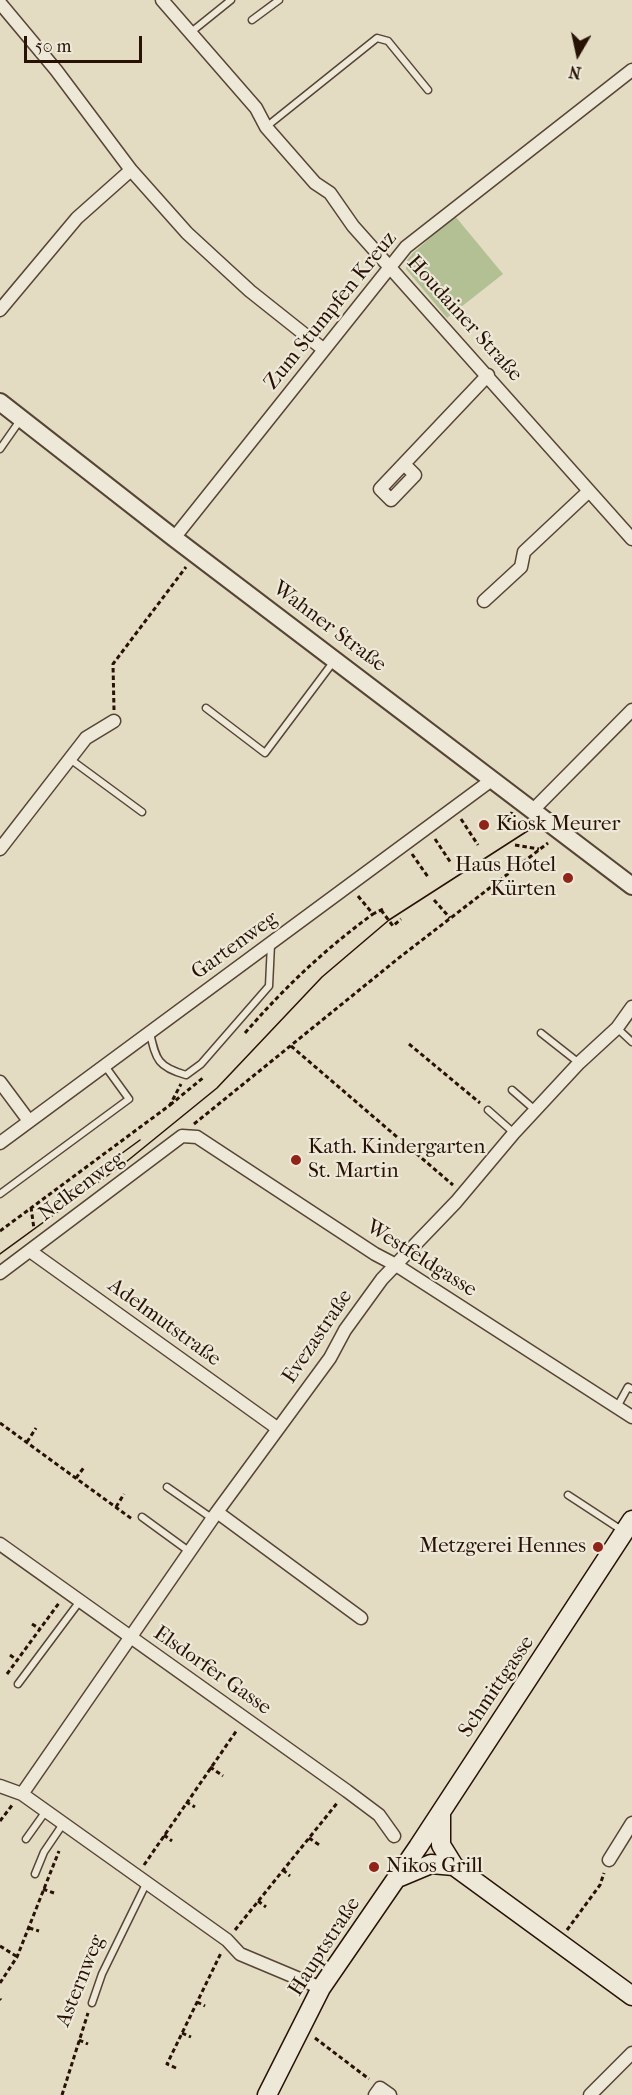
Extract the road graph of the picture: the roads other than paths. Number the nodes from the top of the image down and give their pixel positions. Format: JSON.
{"nodes":[{"id":1,"x":162,"y":0,"type":"edge"},
{"id":2,"x":231,"y":0,"type":"edge"},
{"id":3,"x":279,"y":0,"type":"edge"},
{"id":4,"x":0,"y":3,"type":"edge"},
{"id":5,"x":252,"y":20,"type":"dead end"},
{"id":6,"x":190,"y":33,"type":"junction"},
{"id":7,"x":632,"y":70,"type":"edge"},
{"id":8,"x":429,"y":90,"type":"dead end"},
{"id":9,"x":266,"y":126,"type":"junction"},
{"id":10,"x":131,"y":170,"type":"junction"},
{"id":11,"x":390,"y":266,"type":"junction"},
{"id":12,"x":0,"y":310,"type":"edge"},
{"id":13,"x":324,"y":349,"type":"junction"},
{"id":14,"x":488,"y":375,"type":"junction"},
{"id":15,"x":0,"y":402,"type":"edge"},
{"id":16,"x":21,"y":418,"type":"junction"},
{"id":17,"x":0,"y":449,"type":"edge"},
{"id":18,"x":404,"y":464,"type":"dead end"},
{"id":19,"x":589,"y":491,"type":"junction"},
{"id":20,"x":174,"y":538,"type":"junction"},
{"id":21,"x":632,"y":539,"type":"edge"},
{"id":22,"x":484,"y":601,"type":"dead end"},
{"id":23,"x":335,"y":659,"type":"junction"},
{"id":24,"x":206,"y":708,"type":"dead end"},
{"id":25,"x":632,"y":710,"type":"edge"},
{"id":26,"x":114,"y":721,"type":"road end"},
{"id":27,"x":69,"y":759,"type":"junction"},
{"id":28,"x":493,"y":780,"type":"junction"},
{"id":29,"x":532,"y":810,"type":"junction"},
{"id":30,"x":142,"y":812,"type":"dead end"},
{"id":31,"x":0,"y":849,"type":"edge"},
{"id":32,"x":632,"y":886,"type":"edge"},
{"id":33,"x":271,"y":944,"type":"junction"},
{"id":34,"x":632,"y":1007,"type":"edge"},
{"id":35,"x":617,"y":1028,"type":"junction"},
{"id":36,"x":150,"y":1033,"type":"junction"},
{"id":37,"x":541,"y":1033,"type":"dead end"},
{"id":38,"x":632,"y":1042,"type":"edge"},
{"id":39,"x":579,"y":1063,"type":"junction"},
{"id":40,"x":105,"y":1066,"type":"junction"},
{"id":41,"x":0,"y":1082,"type":"edge"},
{"id":42,"x":512,"y":1090,"type":"dead end"},
{"id":43,"x":488,"y":1110,"type":"road end"},
{"id":44,"x":536,"y":1110,"type":"junction"},
{"id":45,"x":29,"y":1121,"type":"junction"},
{"id":46,"x":514,"y":1132,"type":"junction"},
{"id":47,"x":188,"y":1134,"type":"joint"},
{"id":48,"x":0,"y":1143,"type":"edge"},
{"id":49,"x":0,"y":1194,"type":"edge"},
{"id":50,"x":34,"y":1248,"type":"junction"},
{"id":51,"x":396,"y":1265,"type":"junction"},
{"id":52,"x":0,"y":1273,"type":"edge"},
{"id":53,"x":632,"y":1389,"type":"edge"},
{"id":54,"x":617,"y":1407,"type":"junction"},
{"id":55,"x":632,"y":1417,"type":"edge"},
{"id":56,"x":277,"y":1428,"type":"junction"},
{"id":57,"x":167,"y":1487,"type":"dead end"},
{"id":58,"x":568,"y":1495,"type":"dead end"},
{"id":59,"x":215,"y":1516,"type":"junction"},
{"id":60,"x":142,"y":1517,"type":"road end"},
{"id":61,"x":628,"y":1526,"type":"edge"},
{"id":62,"x":0,"y":1544,"type":"edge"},
{"id":63,"x":191,"y":1552,"type":"junction"},
{"id":64,"x":80,"y":1600,"type":"junction"},
{"id":65,"x":361,"y":1618,"type":"dead end"},
{"id":66,"x":131,"y":1637,"type":"junction"},
{"id":67,"x":18,"y":1684,"type":"dead end"},
{"id":68,"x":0,"y":1786,"type":"edge"},
{"id":69,"x":22,"y":1794,"type":"junction"},
{"id":70,"x":46,"y":1811,"type":"junction"},
{"id":71,"x":441,"y":1813,"type":"junction"},
{"id":72,"x":632,"y":1822,"type":"edge"},
{"id":73,"x":66,"y":1826,"type":"junction"},
{"id":74,"x":394,"y":1836,"type":"dead end"},
{"id":75,"x":26,"y":1839,"type":"dead end"},
{"id":76,"x":609,"y":1860,"type":"road end"},
{"id":77,"x":454,"y":1866,"type":"junction"},
{"id":78,"x":35,"y":1874,"type":"dead end"},
{"id":79,"x":398,"y":1878,"type":"junction"},
{"id":80,"x":141,"y":1880,"type":"junction"},
{"id":81,"x":321,"y":1988,"type":"junction"},
{"id":82,"x":632,"y":1996,"type":"edge"},
{"id":83,"x":92,"y":2003,"type":"road end"},
{"id":84,"x":632,"y":2053,"type":"edge"},
{"id":85,"x":267,"y":2095,"type":"edge"},
{"id":86,"x":590,"y":2095,"type":"edge"}],
"edges":[{"from":1,"to":6,"type":"street","name":"Houdainer Straße"},
{"from":2,"to":6,"type":"lane"},
{"from":3,"to":5,"type":"lane"},
{"from":4,"to":10,"type":"street"},
{"from":6,"to":9,"type":"street","name":"Houdainer Straße"},
{"from":7,"to":11,"type":"street","name":"Zum Stumpfen Kreuz"},
{"from":8,"to":9,"type":"lane"},
{"from":9,"to":11,"type":"street","name":"Houdainer Straße"},
{"from":10,"to":12,"type":"street"},
{"from":10,"to":13,"type":"street"},
{"from":11,"to":13,"type":"street","name":"Zum Stumpfen Kreuz"},
{"from":11,"to":14,"type":"street","name":"Houdainer Straße"},
{"from":13,"to":20,"type":"street","name":"Zum Stumpfen Kreuz"},
{"from":14,"to":18,"type":"street"},
{"from":14,"to":19,"type":"street","name":"Houdainer Straße"},
{"from":15,"to":16,"type":"street","name":"Wahner Straße"},
{"from":16,"to":17,"type":"lane"},
{"from":16,"to":20,"type":"street","name":"Wahner Straße"},
{"from":19,"to":21,"type":"street","name":"Houdainer Straße"},
{"from":19,"to":22,"type":"street"},
{"from":20,"to":23,"type":"street","name":"Wahner Straße"},
{"from":23,"to":24,"type":"lane"},
{"from":23,"to":28,"type":"street","name":"Wahner Straße"},
{"from":25,"to":29,"type":"street"},
{"from":26,"to":27,"type":"street"},
{"from":27,"to":30,"type":"lane"},
{"from":27,"to":31,"type":"street"},
{"from":28,"to":29,"type":"street","name":"Wahner Straße"},
{"from":28,"to":33,"type":"street","name":"Gartenweg"},
{"from":29,"to":32,"type":"street","name":"Wahner Straße"},
{"from":33,"to":36,"type":"street","name":"Gartenweg"},
{"from":33,"to":36,"type":"lane"},
{"from":34,"to":35,"type":"street","name":"Evezastraße"},
{"from":35,"to":38,"type":"lane"},
{"from":35,"to":39,"type":"street","name":"Evezastraße"},
{"from":36,"to":40,"type":"street","name":"Gartenweg"},
{"from":37,"to":39,"type":"lane"},
{"from":39,"to":44,"type":"street","name":"Evezastraße"},
{"from":40,"to":45,"type":"street","name":"Gartenweg"},
{"from":40,"to":49,"type":"lane"},
{"from":41,"to":45,"type":"street"},
{"from":42,"to":44,"type":"lane"},
{"from":43,"to":46,"type":"lane"},
{"from":44,"to":46,"type":"street","name":"Evezastraße"},
{"from":45,"to":48,"type":"street","name":"Gartenweg"},
{"from":46,"to":51,"type":"street","name":"Evezastraße"},
{"from":47,"to":50,"type":"street","name":"Nelkenweg"},
{"from":47,"to":51,"type":"street","name":"Westfeldgasse"},
{"from":50,"to":52,"type":"street","name":"Nelkenweg"},
{"from":50,"to":56,"type":"street","name":"Adelmutstraße"},
{"from":51,"to":54,"type":"street","name":"Westfeldgasse"},
{"from":51,"to":56,"type":"street","name":"Evezastraße"},
{"from":53,"to":54,"type":"lane"},
{"from":54,"to":55,"type":"street","name":"Westfeldgasse"},
{"from":56,"to":59,"type":"street","name":"Evezastraße"},
{"from":57,"to":59,"type":"lane"},
{"from":58,"to":61,"type":"lane"},
{"from":59,"to":63,"type":"street","name":"Evezastraße"},
{"from":59,"to":65,"type":"street"},
{"from":60,"to":63,"type":"lane"},
{"from":61,"to":71,"type":"main road","name":"Schmittgasse"},
{"from":62,"to":64,"type":"street","name":"Elsdorfer Gasse"},
{"from":63,"to":66,"type":"street","name":"Evezastraße"},
{"from":64,"to":66,"type":"street","name":"Elsdorfer Gasse"},
{"from":64,"to":67,"type":"lane"},
{"from":66,"to":69,"type":"street","name":"Evezastraße"},
{"from":66,"to":74,"type":"street","name":"Elsdorfer Gasse"},
{"from":68,"to":69,"type":"street"},
{"from":69,"to":70,"type":"street"},
{"from":70,"to":73,"type":"street"},
{"from":70,"to":75,"type":"lane"},
{"from":71,"to":77,"type":"main road"},
{"from":71,"to":79,"type":"main road","name":"Schmittgasse"},
{"from":72,"to":76,"type":"street"},
{"from":73,"to":78,"type":"lane"},
{"from":73,"to":80,"type":"street"},
{"from":77,"to":79,"type":"main road"},
{"from":77,"to":82,"type":"main road"},
{"from":79,"to":81,"type":"main road","name":"Hauptstraße"},
{"from":80,"to":81,"type":"street"},
{"from":80,"to":83,"type":"lane","name":"Asternweg"},
{"from":81,"to":85,"type":"main road","name":"Hauptstraße"},
{"from":84,"to":86,"type":"street"}]}
